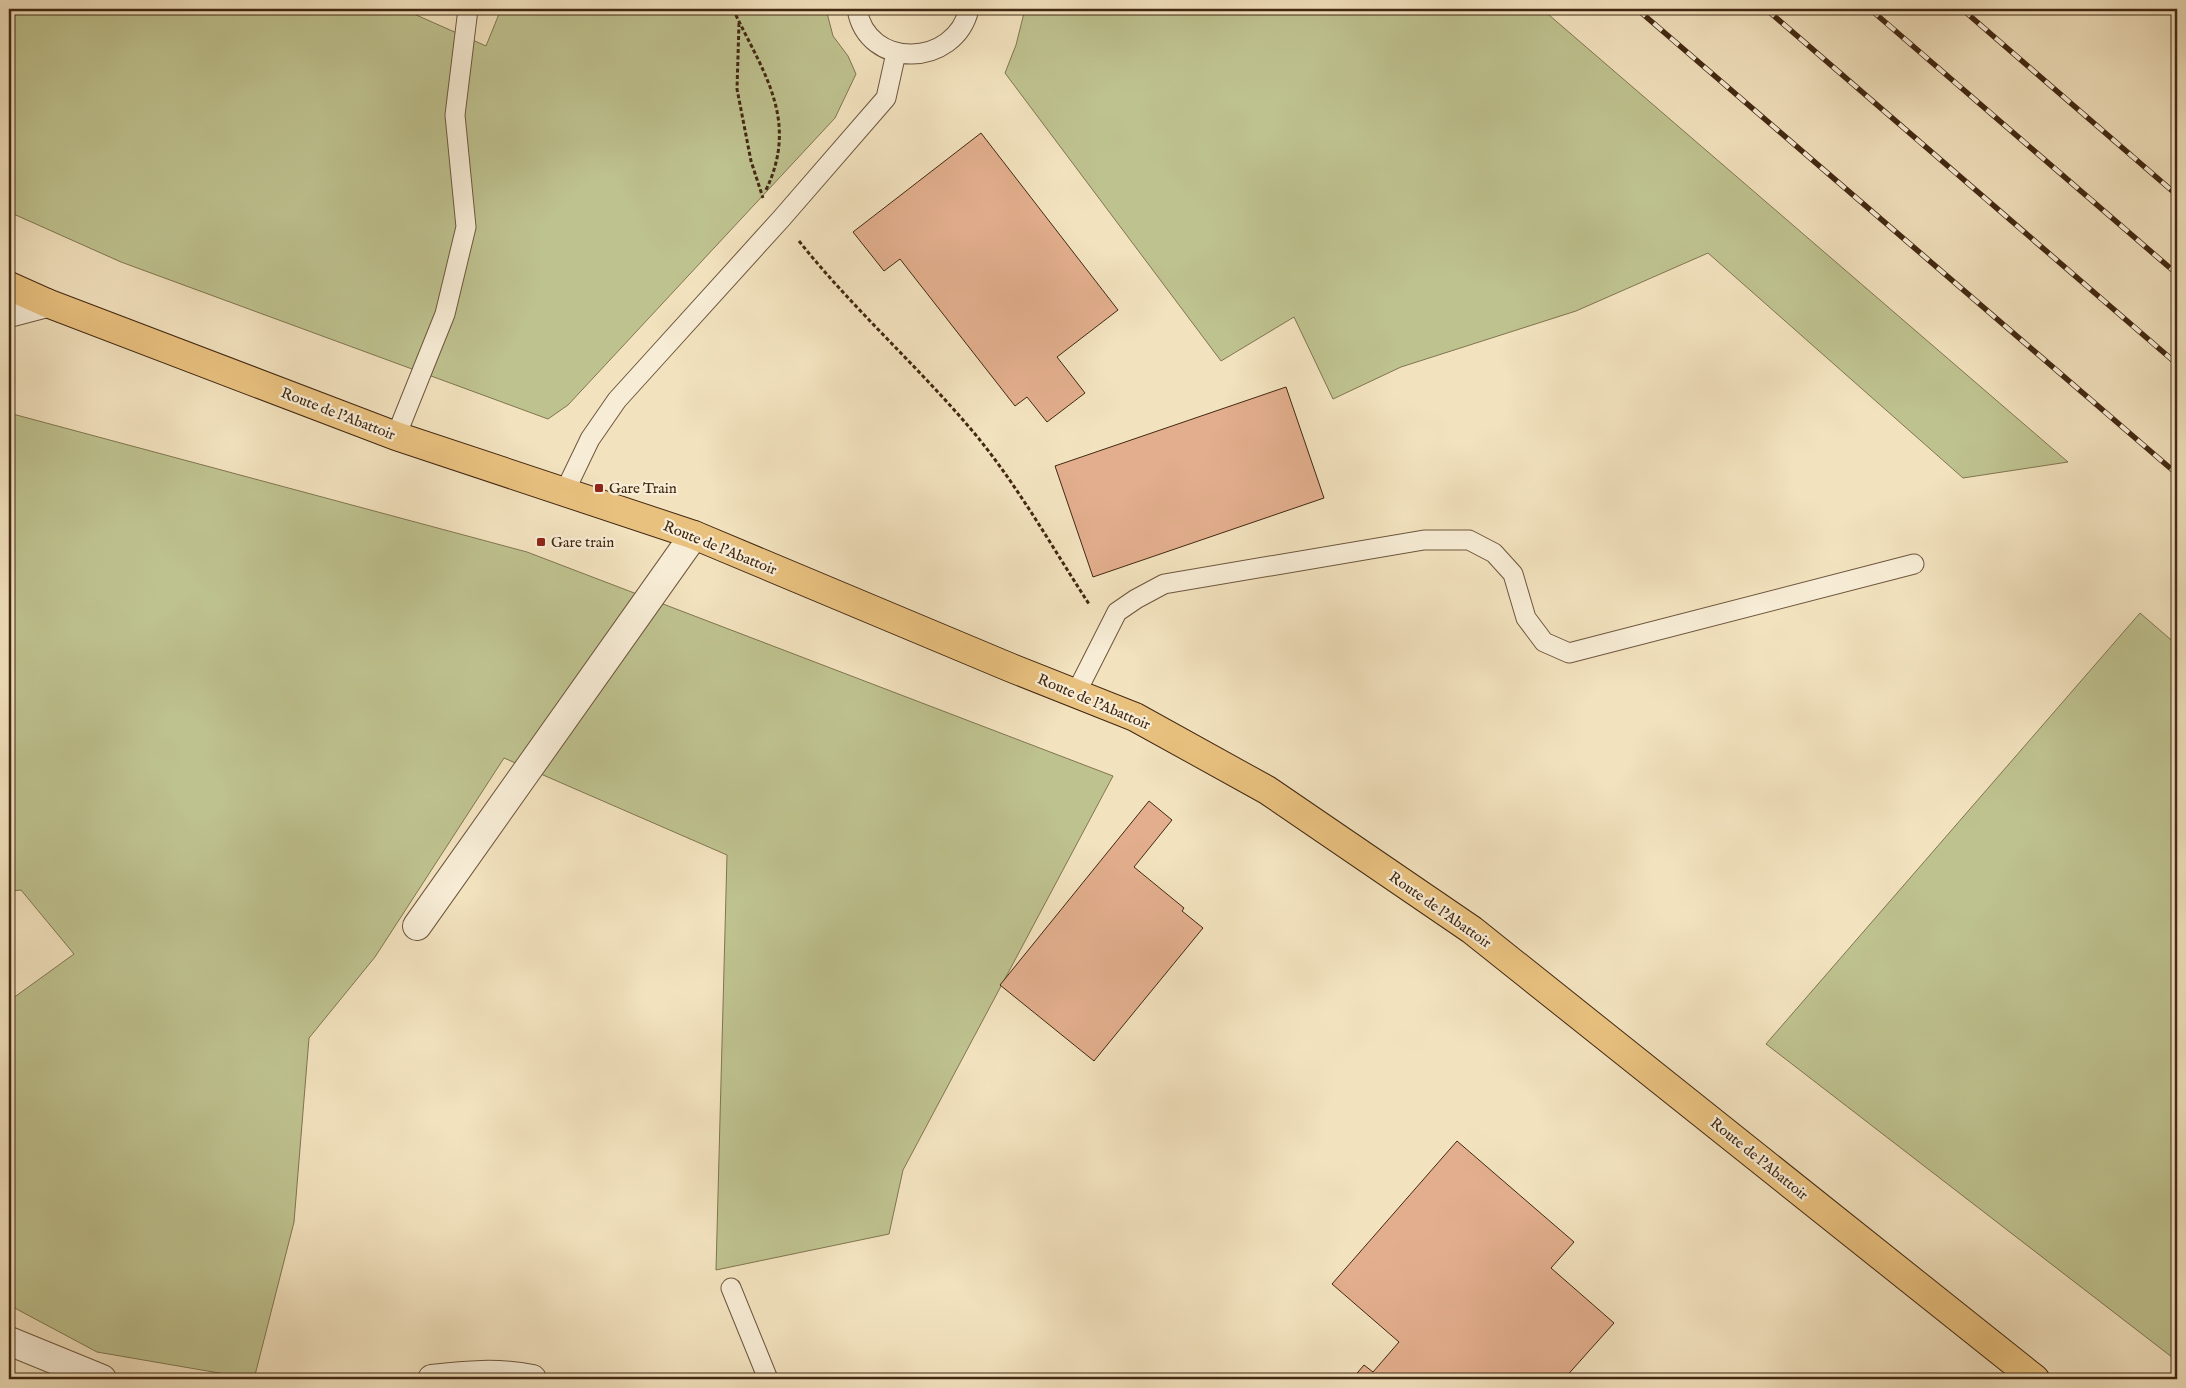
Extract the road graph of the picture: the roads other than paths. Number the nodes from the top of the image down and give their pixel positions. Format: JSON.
{"nodes":[{"id":1,"x":468,"y":9,"type":"edge"},
{"id":2,"x":969,"y":9,"type":"edge"},
{"id":3,"x":857,"y":10,"type":"edge"},
{"id":4,"x":896,"y":53,"type":"junction"},
{"id":5,"x":9,"y":286,"type":"edge"},
{"id":6,"x":47,"y":303,"type":"junction"},
{"id":7,"x":9,"y":313,"type":"edge"},
{"id":8,"x":396,"y":436,"type":"junction"},
{"id":9,"x":565,"y":492,"type":"junction"},
{"id":10,"x":694,"y":536,"type":"junction"},
{"id":11,"x":1914,"y":564,"type":"dead end"},
{"id":12,"x":1076,"y":693,"type":"junction"},
{"id":13,"x":417,"y":926,"type":"dead end"},
{"id":14,"x":731,"y":1288,"type":"dead end"},
{"id":15,"x":9,"y":1341,"type":"edge"},
{"id":16,"x":102,"y":1379,"type":"edge"},
{"id":17,"x":432,"y":1379,"type":"edge"},
{"id":18,"x":532,"y":1379,"type":"edge"},
{"id":19,"x":768,"y":1379,"type":"edge"},
{"id":20,"x":2035,"y":1379,"type":"edge"}],
"edges":[{"from":1,"to":8,"type":"lane"},
{"from":2,"to":4,"type":"lane"},
{"from":3,"to":4,"type":"lane"},
{"from":4,"to":9,"type":"lane"},
{"from":5,"to":6,"type":"main road","name":"Route de l’Abattoir"},
{"from":6,"to":7,"type":"street"},
{"from":6,"to":8,"type":"main road","name":"Route de l’Abattoir"},
{"from":8,"to":9,"type":"main road","name":"Route de l’Abattoir"},
{"from":9,"to":10,"type":"main road","name":"Route de l’Abattoir"},
{"from":10,"to":12,"type":"main road","name":"Route de l’Abattoir"},
{"from":10,"to":13,"type":"street"},
{"from":11,"to":12,"type":"lane"},
{"from":12,"to":20,"type":"main road","name":"Route de l’Abattoir"},
{"from":14,"to":19,"type":"lane"},
{"from":15,"to":16,"type":"street"},
{"from":17,"to":18,"type":"street"}]}
